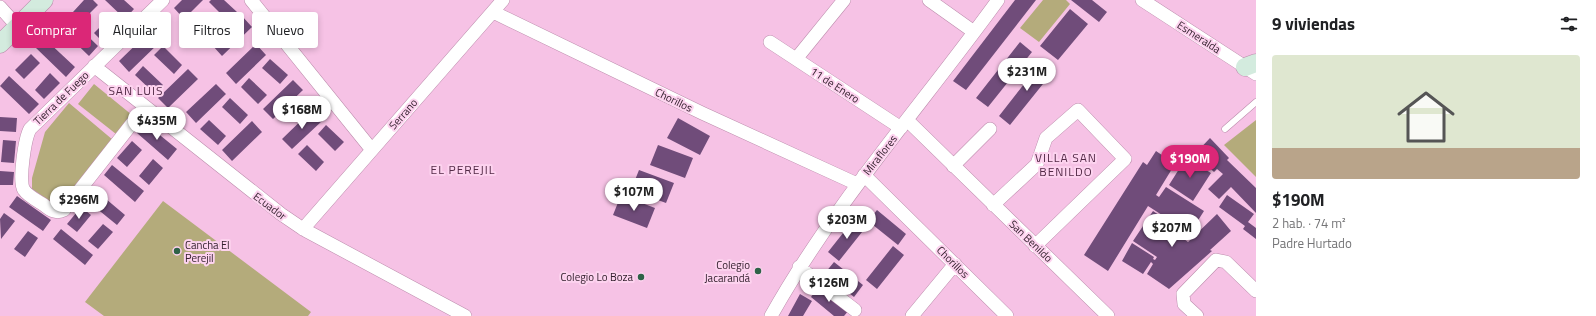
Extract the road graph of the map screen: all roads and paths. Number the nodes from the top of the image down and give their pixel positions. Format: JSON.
{"nodes":[{"id":1,"x":44,"y":0,"type":"edge"},
{"id":2,"x":163,"y":0,"type":"edge"},
{"id":3,"x":251,"y":0,"type":"edge"},
{"id":4,"x":503,"y":0,"type":"edge"},
{"id":5,"x":844,"y":0,"type":"edge"},
{"id":6,"x":929,"y":0,"type":"edge"},
{"id":7,"x":998,"y":0,"type":"edge"},
{"id":8,"x":1142,"y":0,"type":"edge"},
{"id":9,"x":0,"y":7,"type":"edge"},
{"id":10,"x":32,"y":12,"type":"edge"},
{"id":11,"x":493,"y":12,"type":"junction"},
{"id":12,"x":12,"y":20,"type":"edge"},
{"id":13,"x":12,"y":32,"type":"edge"},
{"id":14,"x":974,"y":32,"type":"junction"},
{"id":15,"x":770,"y":42,"type":"dead end"},
{"id":16,"x":0,"y":44,"type":"edge"},
{"id":17,"x":796,"y":59,"type":"junction"},
{"id":18,"x":94,"y":66,"type":"junction"},
{"id":19,"x":1252,"y":68,"type":"edge"},
{"id":20,"x":1256,"y":102,"type":"edge"},
{"id":21,"x":145,"y":108,"type":"junction"},
{"id":22,"x":904,"y":124,"type":"junction"},
{"id":23,"x":990,"y":128,"type":"dead end"},
{"id":24,"x":1225,"y":129,"type":"dead end"},
{"id":25,"x":372,"y":150,"type":"junction"},
{"id":26,"x":953,"y":166,"type":"junction"},
{"id":27,"x":861,"y":180,"type":"junction"},
{"id":28,"x":993,"y":205,"type":"junction"},
{"id":29,"x":303,"y":228,"type":"junction"},
{"id":30,"x":1035,"y":246,"type":"junction"},
{"id":31,"x":955,"y":264,"type":"junction"},
{"id":32,"x":799,"y":268,"type":"junction"},
{"id":33,"x":1256,"y":291,"type":"edge"},
{"id":34,"x":855,"y":310,"type":"dead end"},
{"id":35,"x":465,"y":316,"type":"edge"},
{"id":36,"x":771,"y":316,"type":"edge"},
{"id":37,"x":912,"y":316,"type":"edge"},
{"id":38,"x":1007,"y":316,"type":"edge"},
{"id":39,"x":1108,"y":316,"type":"edge"},
{"id":40,"x":1197,"y":316,"type":"edge"}],
"edges":[{"from":1,"to":10,"type":"main road"},
{"from":2,"to":18,"type":"street","name":"Tierra de Fuego"},
{"from":3,"to":25,"type":"street"},
{"from":4,"to":11,"type":"street","name":"Serrano"},
{"from":5,"to":17,"type":"street"},
{"from":6,"to":14,"type":"street"},
{"from":7,"to":14,"type":"street","name":"Miraflores"},
{"from":8,"to":19,"type":"street","name":"Esmeralda"},
{"from":9,"to":12,"type":"street"},
{"from":11,"to":25,"type":"street","name":"Serrano"},
{"from":11,"to":27,"type":"street","name":"Chorillos"},
{"from":13,"to":16,"type":"main road"},
{"from":14,"to":22,"type":"street","name":"Miraflores"},
{"from":15,"to":17,"type":"street","name":"11 de Enero"},
{"from":17,"to":22,"type":"street","name":"11 de Enero"},
{"from":18,"to":21,"type":"street","name":"Ecuador"},
{"from":18,"to":21,"type":"street","name":"Tierra de Fuego"},
{"from":20,"to":24,"type":"lane"},
{"from":21,"to":29,"type":"street","name":"Ecuador"},
{"from":22,"to":26,"type":"street","name":"San Benildo"},
{"from":22,"to":27,"type":"street","name":"Miraflores"},
{"from":23,"to":26,"type":"street"},
{"from":25,"to":29,"type":"street","name":"Serrano"},
{"from":26,"to":28,"type":"street","name":"San Benildo"},
{"from":27,"to":31,"type":"street","name":"Chorillos"},
{"from":27,"to":32,"type":"street","name":"Miraflores"},
{"from":28,"to":30,"type":"street","name":"San Benildo"},
{"from":28,"to":30,"type":"street"},
{"from":29,"to":35,"type":"street","name":"Ecuador"},
{"from":30,"to":39,"type":"street","name":"San Benildo"},
{"from":31,"to":37,"type":"street"},
{"from":31,"to":38,"type":"street","name":"Chorillos"},
{"from":32,"to":34,"type":"street"},
{"from":32,"to":36,"type":"street","name":"Miraflores"},
{"from":33,"to":40,"type":"street"}]}
